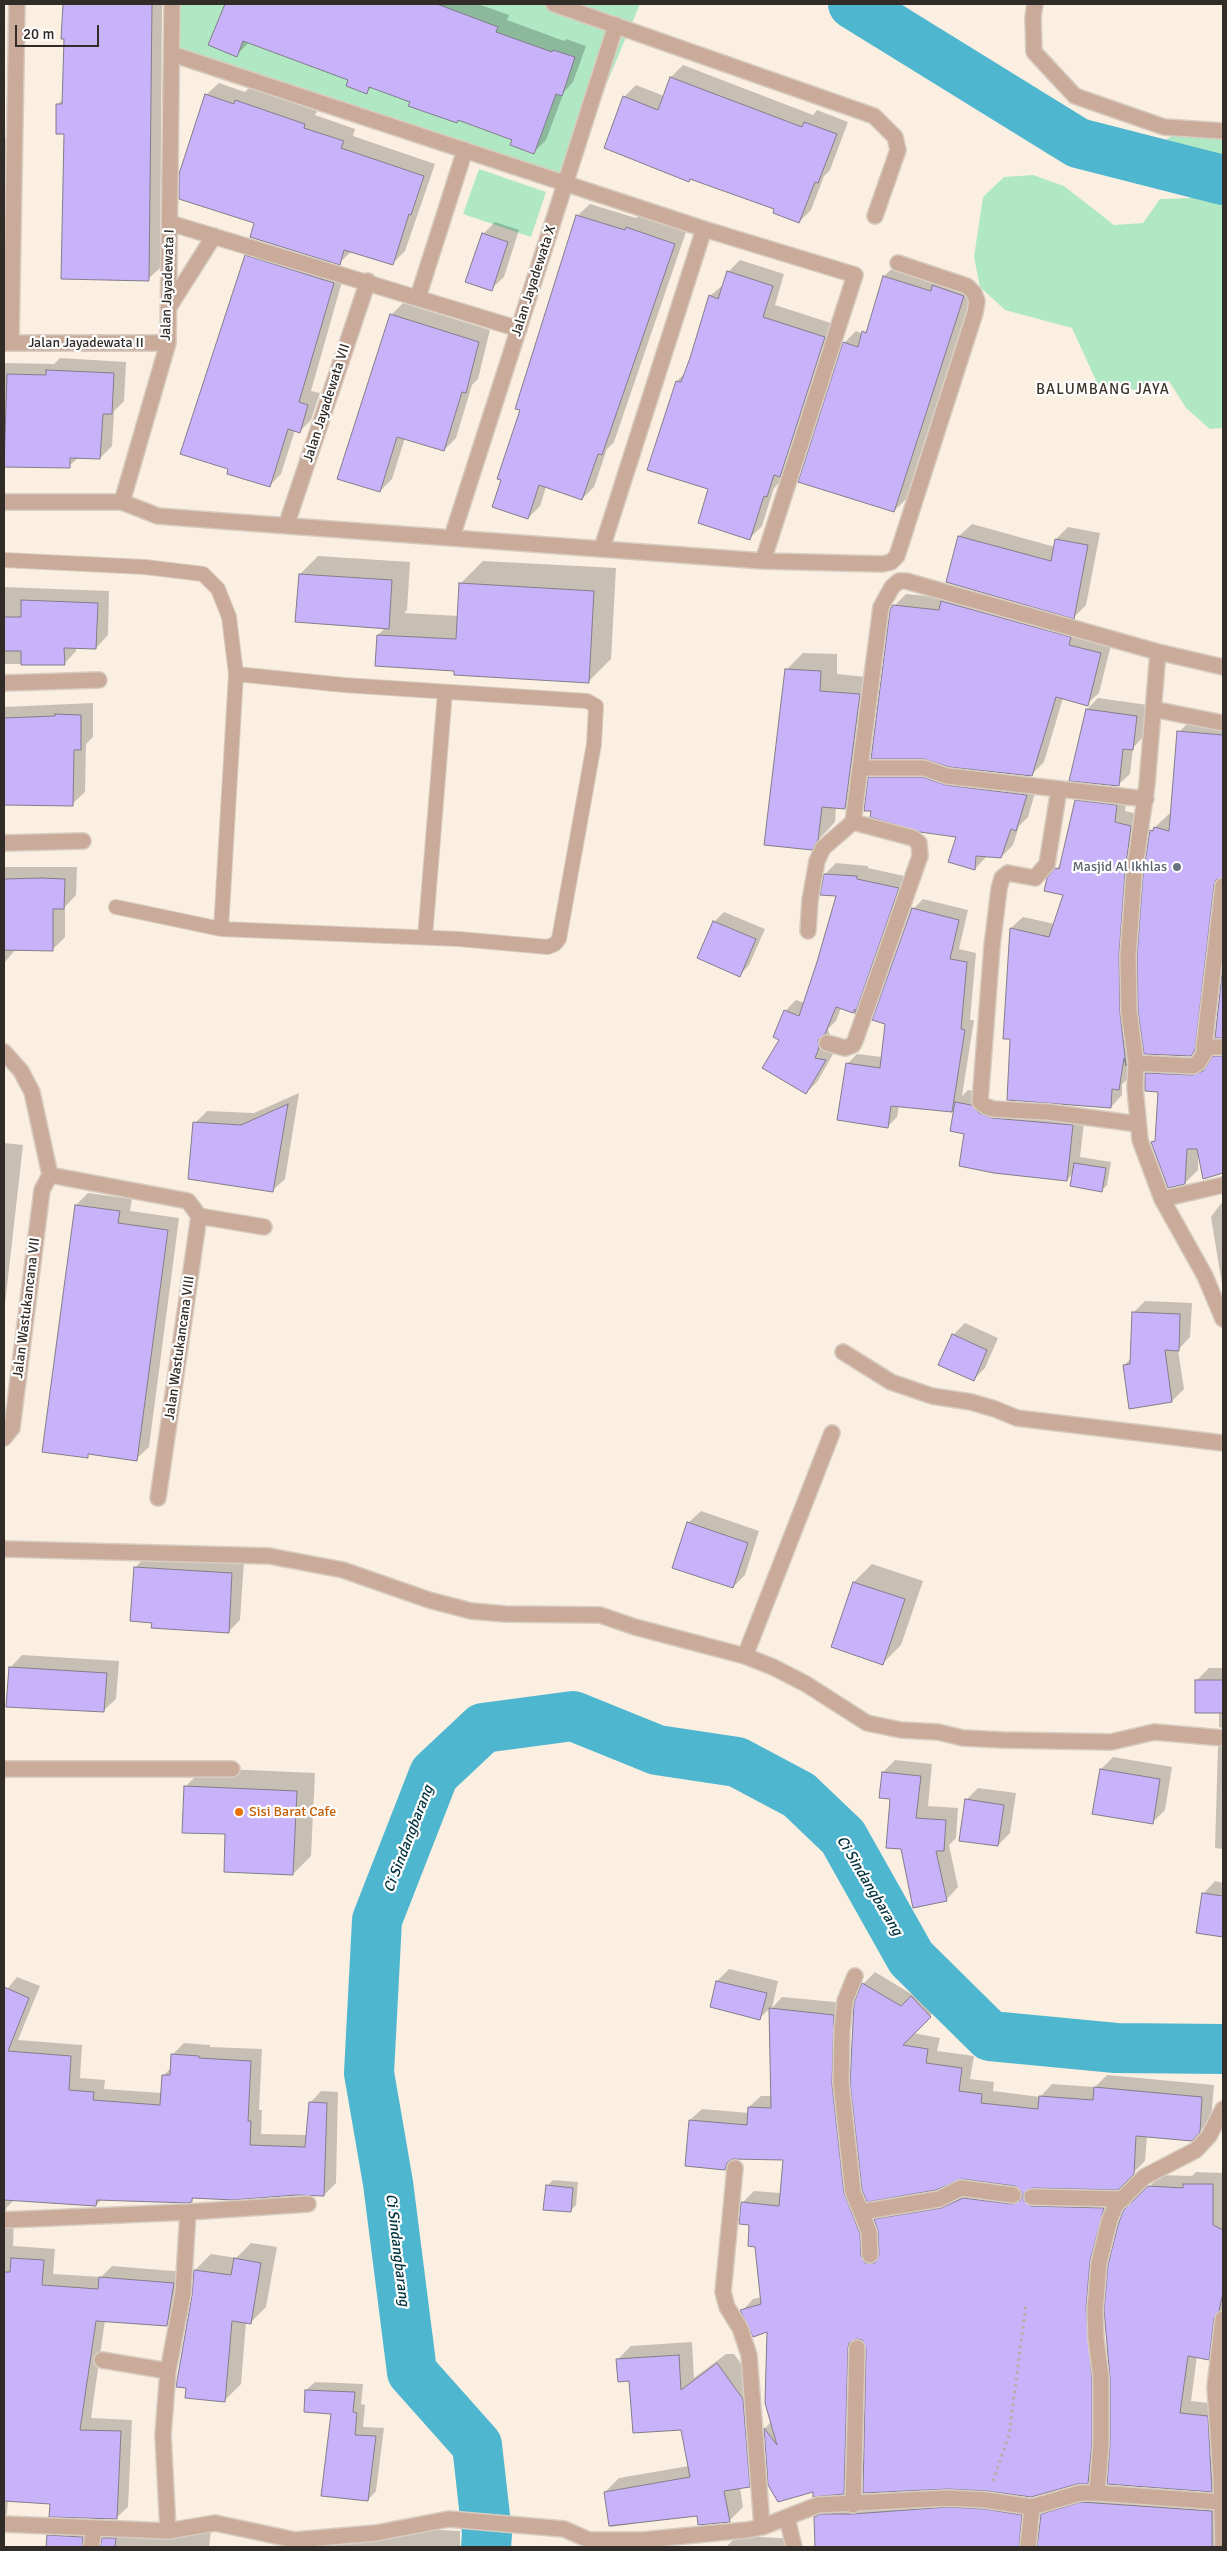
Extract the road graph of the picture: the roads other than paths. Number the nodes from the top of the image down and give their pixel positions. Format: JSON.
{"nodes":[{"id":1,"x":17,"y":4,"type":"edge"},
{"id":2,"x":172,"y":4,"type":"edge"},
{"id":3,"x":554,"y":4,"type":"edge"},
{"id":4,"x":1036,"y":4,"type":"edge"},
{"id":5,"x":616,"y":25,"type":"junction"},
{"id":6,"x":172,"y":54,"type":"junction"},
{"id":7,"x":1223,"y":131,"type":"edge"},
{"id":8,"x":465,"y":150,"type":"junction"},
{"id":9,"x":565,"y":183,"type":"junction"},
{"id":10,"x":875,"y":216,"type":"dead end"},
{"id":11,"x":170,"y":223,"type":"junction"},
{"id":12,"x":704,"y":228,"type":"junction"},
{"id":13,"x":214,"y":236,"type":"junction"},
{"id":14,"x":898,"y":263,"type":"dead end"},
{"id":15,"x":368,"y":281,"type":"junction"},
{"id":16,"x":418,"y":297,"type":"junction"},
{"id":17,"x":169,"y":308,"type":"junction"},
{"id":18,"x":519,"y":329,"type":"junction"},
{"id":19,"x":7,"y":343,"type":"edge"},
{"id":20,"x":168,"y":344,"type":"junction"},
{"id":21,"x":4,"y":502,"type":"edge"},
{"id":22,"x":122,"y":502,"type":"junction"},
{"id":23,"x":286,"y":526,"type":"junction"},
{"id":24,"x":452,"y":537,"type":"junction"},
{"id":25,"x":602,"y":548,"type":"junction"},
{"id":26,"x":4,"y":560,"type":"edge"},
{"id":27,"x":763,"y":561,"type":"junction"},
{"id":28,"x":1158,"y":652,"type":"junction"},
{"id":29,"x":1223,"y":667,"type":"edge"},
{"id":30,"x":236,"y":674,"type":"junction"},
{"id":31,"x":99,"y":680,"type":"dead end"},
{"id":32,"x":4,"y":683,"type":"edge"},
{"id":33,"x":445,"y":692,"type":"junction"},
{"id":34,"x":1153,"y":709,"type":"junction"},
{"id":35,"x":1223,"y":722,"type":"edge"},
{"id":36,"x":861,"y":768,"type":"junction"},
{"id":37,"x":1059,"y":789,"type":"junction"},
{"id":38,"x":1146,"y":800,"type":"junction"},
{"id":39,"x":853,"y":822,"type":"junction"},
{"id":40,"x":83,"y":841,"type":"dead end"},
{"id":41,"x":4,"y":843,"type":"edge"},
{"id":42,"x":1223,"y":886,"type":"edge"},
{"id":43,"x":116,"y":907,"type":"dead end"},
{"id":44,"x":222,"y":929,"type":"junction"},
{"id":45,"x":808,"y":931,"type":"dead end"},
{"id":46,"x":424,"y":937,"type":"junction"},
{"id":47,"x":826,"y":1043,"type":"dead end"},
{"id":48,"x":1216,"y":1047,"type":"edge"},
{"id":49,"x":4,"y":1052,"type":"edge"},
{"id":50,"x":1136,"y":1062,"type":"junction"},
{"id":51,"x":1138,"y":1124,"type":"junction"},
{"id":52,"x":50,"y":1175,"type":"junction"},
{"id":53,"x":1223,"y":1185,"type":"edge"},
{"id":54,"x":1162,"y":1199,"type":"junction"},
{"id":55,"x":199,"y":1216,"type":"junction"},
{"id":56,"x":264,"y":1227,"type":"dead end"},
{"id":57,"x":1223,"y":1319,"type":"edge"},
{"id":58,"x":843,"y":1352,"type":"dead end"},
{"id":59,"x":832,"y":1433,"type":"dead end"},
{"id":60,"x":4,"y":1438,"type":"edge"},
{"id":61,"x":1223,"y":1443,"type":"edge"},
{"id":62,"x":158,"y":1498,"type":"dead end"},
{"id":63,"x":4,"y":1548,"type":"edge"},
{"id":64,"x":744,"y":1656,"type":"junction"},
{"id":65,"x":1223,"y":1738,"type":"edge"},
{"id":66,"x":4,"y":1769,"type":"edge"},
{"id":67,"x":232,"y":1769,"type":"dead end"},
{"id":68,"x":855,"y":1976,"type":"dead end"},
{"id":69,"x":1223,"y":2109,"type":"edge"},
{"id":70,"x":735,"y":2168,"type":"dead end"},
{"id":71,"x":1013,"y":2195,"type":"dead end"},
{"id":72,"x":1032,"y":2196,"type":"dead end"},
{"id":73,"x":1123,"y":2199,"type":"junction"},
{"id":74,"x":308,"y":2204,"type":"dead end"},
{"id":75,"x":188,"y":2212,"type":"junction"},
{"id":76,"x":861,"y":2212,"type":"junction"},
{"id":77,"x":4,"y":2220,"type":"edge"},
{"id":78,"x":870,"y":2255,"type":"dead end"},
{"id":79,"x":1223,"y":2319,"type":"edge"},
{"id":80,"x":857,"y":2348,"type":"dead end"},
{"id":81,"x":102,"y":2360,"type":"dead end"},
{"id":82,"x":168,"y":2371,"type":"junction"},
{"id":83,"x":1097,"y":2493,"type":"junction"},
{"id":84,"x":1221,"y":2502,"type":"junction"},
{"id":85,"x":853,"y":2505,"type":"junction"},
{"id":86,"x":1032,"y":2507,"type":"junction"},
{"id":87,"x":787,"y":2518,"type":"junction"},
{"id":88,"x":4,"y":2524,"type":"edge"},
{"id":89,"x":762,"y":2527,"type":"junction"},
{"id":90,"x":94,"y":2528,"type":"junction"},
{"id":91,"x":168,"y":2531,"type":"junction"},
{"id":92,"x":375,"y":2540,"type":"edge"},
{"id":93,"x":643,"y":2544,"type":"edge"},
{"id":94,"x":92,"y":2547,"type":"edge"},
{"id":95,"x":794,"y":2547,"type":"edge"},
{"id":96,"x":1028,"y":2547,"type":"edge"},
{"id":97,"x":1223,"y":2547,"type":"edge"}],
"edges":[{"from":1,"to":19,"type":"street"},
{"from":2,"to":6,"type":"street","name":"Jalan Jayadewata I"},
{"from":3,"to":5,"type":"street"},
{"from":4,"to":7,"type":"street"},
{"from":5,"to":9,"type":"street","name":"Jalan Jayadewata X"},
{"from":5,"to":10,"type":"street"},
{"from":6,"to":8,"type":"street"},
{"from":6,"to":11,"type":"street","name":"Jalan Jayadewata I"},
{"from":8,"to":9,"type":"street"},
{"from":8,"to":16,"type":"street"},
{"from":9,"to":12,"type":"street"},
{"from":9,"to":18,"type":"street","name":"Jalan Jayadewata X"},
{"from":11,"to":13,"type":"street"},
{"from":11,"to":17,"type":"street","name":"Jalan Jayadewata I"},
{"from":12,"to":25,"type":"street"},
{"from":12,"to":27,"type":"street"},
{"from":13,"to":15,"type":"street"},
{"from":13,"to":17,"type":"street"},
{"from":14,"to":27,"type":"street"},
{"from":15,"to":16,"type":"street"},
{"from":15,"to":23,"type":"street","name":"Jalan Jayadewata VII"},
{"from":16,"to":18,"type":"street"},
{"from":17,"to":20,"type":"street","name":"Jalan Jayadewata I"},
{"from":18,"to":24,"type":"street","name":"Jalan Jayadewata X"},
{"from":19,"to":20,"type":"street","name":"Jalan Jayadewata II"},
{"from":20,"to":22,"type":"street","name":"Jalan Jayadewata I"},
{"from":21,"to":22,"type":"street"},
{"from":22,"to":23,"type":"street"},
{"from":23,"to":24,"type":"street"},
{"from":24,"to":25,"type":"street"},
{"from":25,"to":27,"type":"street"},
{"from":26,"to":30,"type":"lane"},
{"from":28,"to":29,"type":"street"},
{"from":28,"to":34,"type":"street"},
{"from":28,"to":36,"type":"street"},
{"from":30,"to":33,"type":"lane"},
{"from":30,"to":44,"type":"lane"},
{"from":31,"to":32,"type":"street"},
{"from":33,"to":46,"type":"lane"},
{"from":33,"to":46,"type":"lane"},
{"from":34,"to":35,"type":"street"},
{"from":34,"to":38,"type":"street"},
{"from":36,"to":37,"type":"street"},
{"from":36,"to":39,"type":"street"},
{"from":37,"to":38,"type":"street"},
{"from":37,"to":51,"type":"street"},
{"from":38,"to":50,"type":"street"},
{"from":39,"to":45,"type":"street"},
{"from":39,"to":47,"type":"street"},
{"from":40,"to":41,"type":"street"},
{"from":42,"to":48,"type":"street"},
{"from":43,"to":44,"type":"lane"},
{"from":44,"to":46,"type":"lane"},
{"from":48,"to":50,"type":"street"},
{"from":49,"to":52,"type":"street"},
{"from":50,"to":51,"type":"street"},
{"from":51,"to":54,"type":"street"},
{"from":52,"to":55,"type":"street"},
{"from":52,"to":60,"type":"street","name":"Jalan Wastukancana VII"},
{"from":53,"to":54,"type":"street"},
{"from":54,"to":57,"type":"street"},
{"from":55,"to":56,"type":"street"},
{"from":55,"to":62,"type":"street","name":"Jalan Wastukancana VIII"},
{"from":58,"to":61,"type":"street"},
{"from":59,"to":64,"type":"street"},
{"from":63,"to":64,"type":"street"},
{"from":64,"to":65,"type":"street"},
{"from":66,"to":67,"type":"street"},
{"from":68,"to":76,"type":"street"},
{"from":69,"to":73,"type":"street"},
{"from":70,"to":89,"type":"street"},
{"from":71,"to":76,"type":"street"},
{"from":72,"to":73,"type":"street"},
{"from":73,"to":83,"type":"street"},
{"from":74,"to":75,"type":"street"},
{"from":75,"to":77,"type":"street"},
{"from":75,"to":82,"type":"street"},
{"from":76,"to":78,"type":"street"},
{"from":79,"to":84,"type":"street"},
{"from":80,"to":85,"type":"street"},
{"from":81,"to":82,"type":"street"},
{"from":82,"to":91,"type":"street"},
{"from":83,"to":84,"type":"street"},
{"from":83,"to":86,"type":"street"},
{"from":84,"to":97,"type":"street"},
{"from":85,"to":86,"type":"street"},
{"from":85,"to":87,"type":"street"},
{"from":86,"to":96,"type":"street"},
{"from":87,"to":89,"type":"street"},
{"from":87,"to":95,"type":"street"},
{"from":88,"to":90,"type":"street"},
{"from":89,"to":93,"type":"street"},
{"from":90,"to":91,"type":"street"},
{"from":90,"to":94,"type":"street"},
{"from":91,"to":92,"type":"street"},
{"from":92,"to":93,"type":"street"}]}
